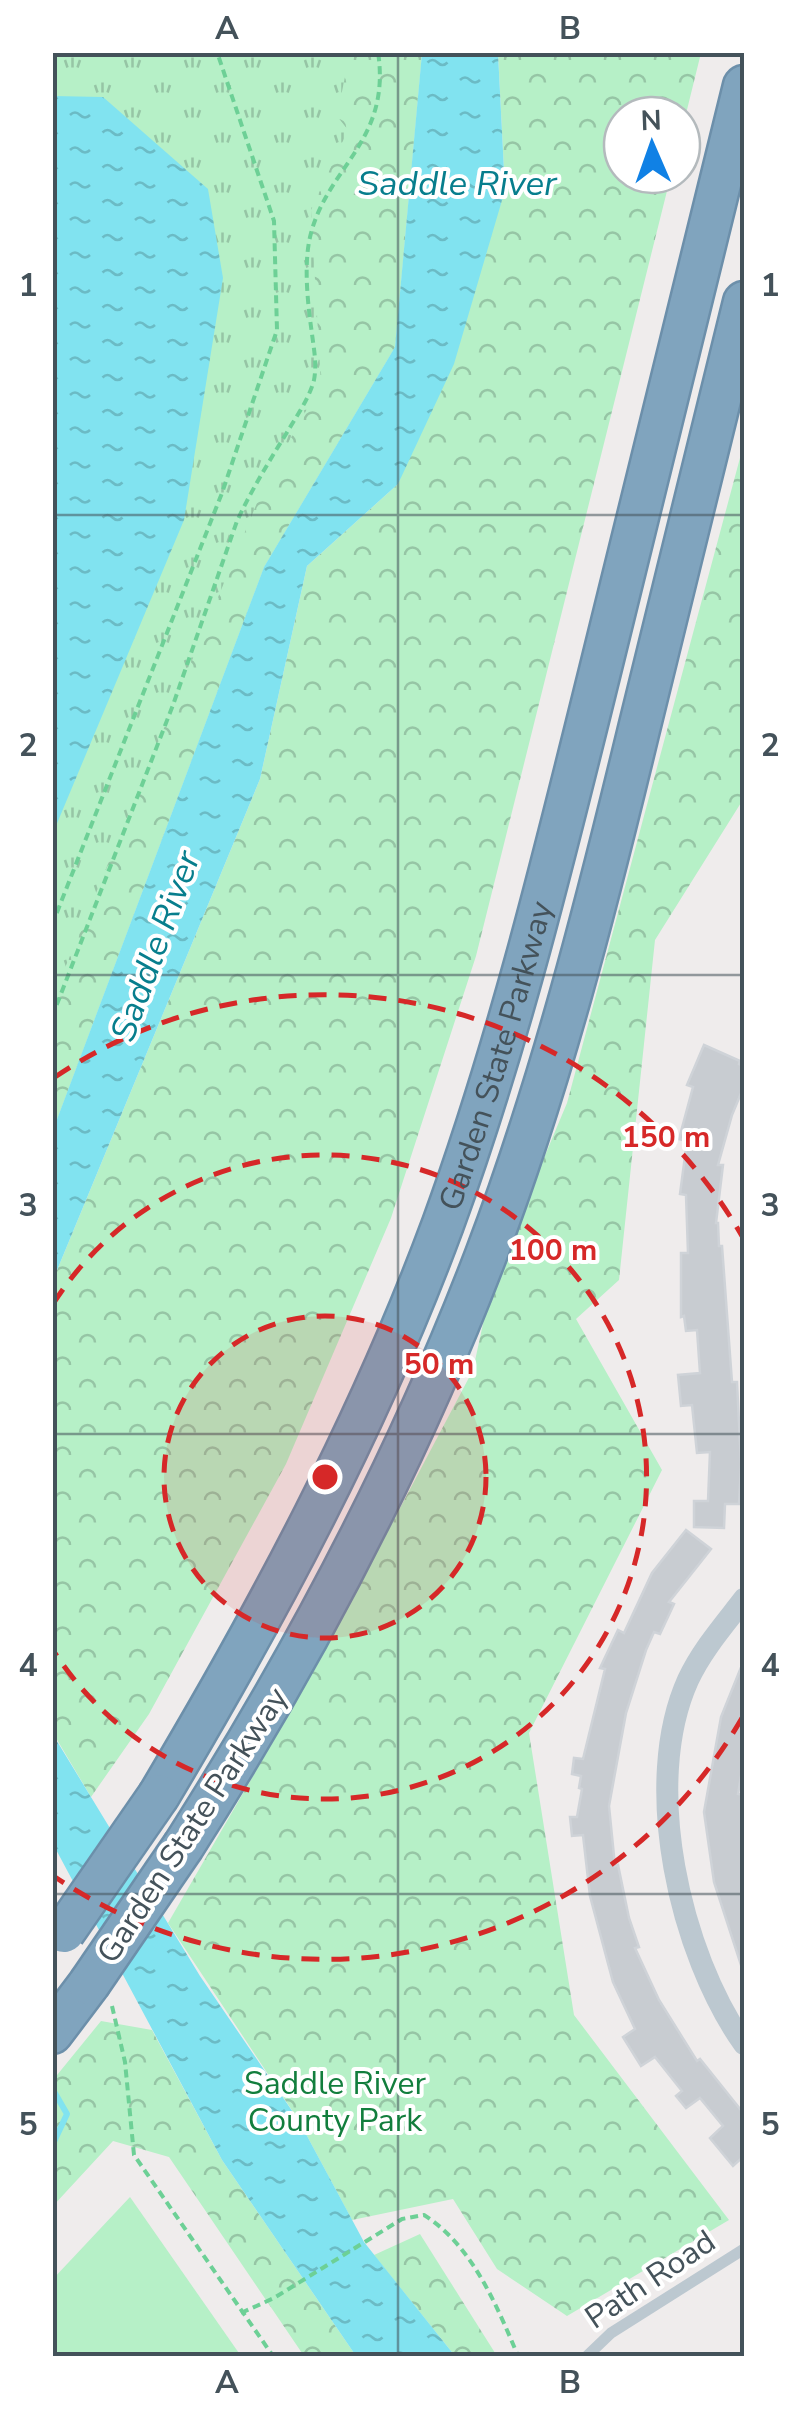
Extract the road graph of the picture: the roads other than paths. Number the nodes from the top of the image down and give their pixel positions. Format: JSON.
{"nodes":[{"id":1,"x":744,"y":86,"type":"edge"},
{"id":2,"x":744,"y":302,"type":"edge"},
{"id":3,"x":744,"y":1599,"type":"edge"},
{"id":4,"x":58,"y":1939,"type":"edge"},
{"id":5,"x":52,"y":2033,"type":"edge"},
{"id":6,"x":744,"y":2044,"type":"edge"},
{"id":7,"x":744,"y":2249,"type":"edge"},
{"id":8,"x":587,"y":2356,"type":"edge"}],
"edges":[{"from":1,"to":4,"type":"highway","name":"Garden State Parkway","bridge":true},
{"from":2,"to":5,"type":"highway","name":"Garden State Parkway","bridge":true},
{"from":3,"to":6,"type":"street"},
{"from":7,"to":8,"type":"lane","name":"Path Road"}]}
